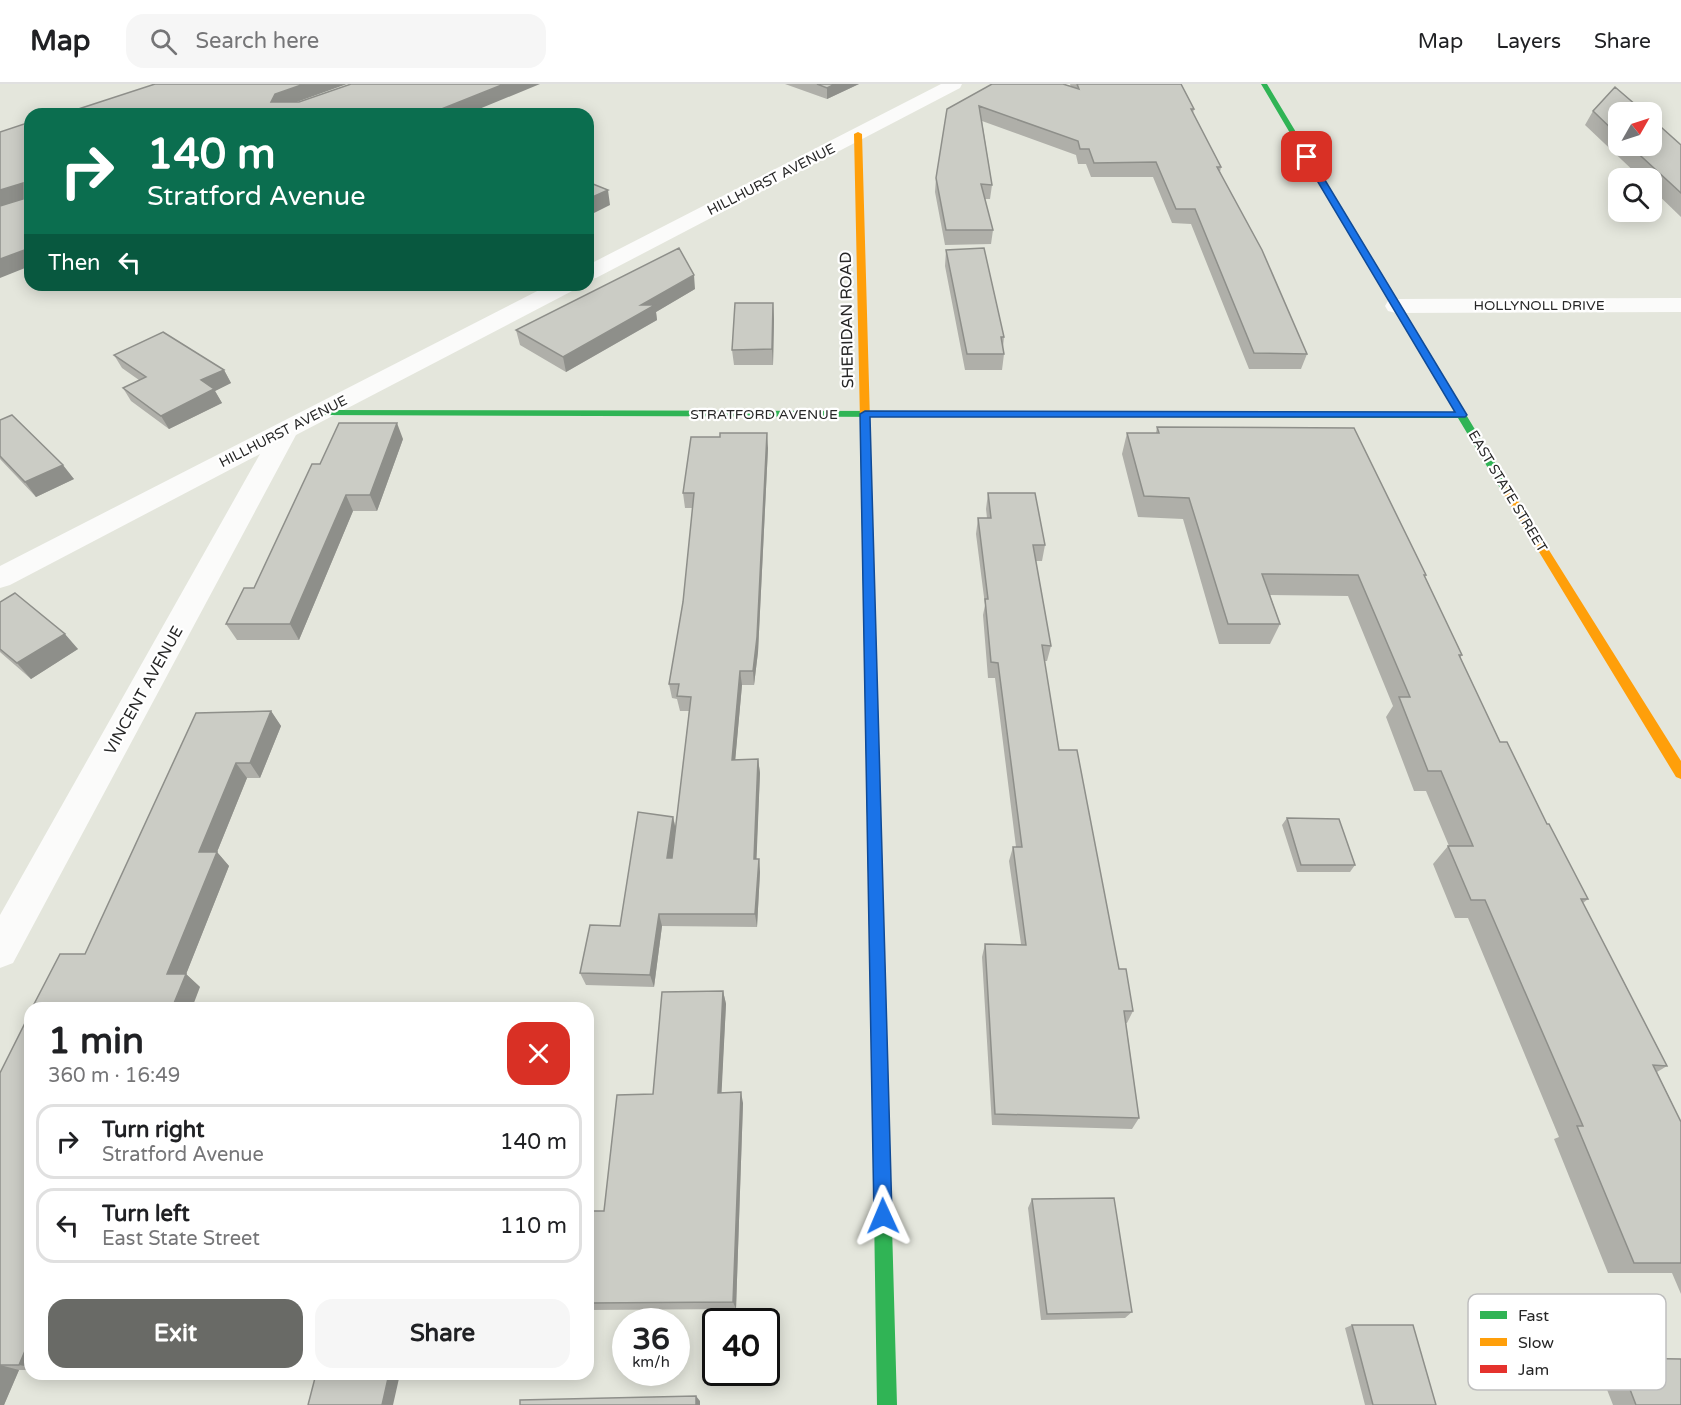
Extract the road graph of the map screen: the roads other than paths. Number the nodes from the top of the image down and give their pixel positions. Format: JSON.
{"nodes":[{"id":1,"x":954,"y":84,"type":"edge"},
{"id":2,"x":1264,"y":84,"type":"edge"},
{"id":3,"x":858,"y":134,"type":"junction"},
{"id":4,"x":594,"y":270,"type":"edge"},
{"id":5,"x":554,"y":291,"type":"edge"},
{"id":6,"x":1681,"y":305,"type":"edge"},
{"id":7,"x":1396,"y":306,"type":"junction"},
{"id":8,"x":318,"y":413,"type":"junction"},
{"id":9,"x":865,"y":414,"type":"junction"},
{"id":10,"x":1462,"y":415,"type":"junction"},
{"id":11,"x":286,"y":430,"type":"junction"},
{"id":12,"x":0,"y":578,"type":"edge"},
{"id":13,"x":1681,"y":773,"type":"edge"},
{"id":14,"x":0,"y":951,"type":"edge"},
{"id":15,"x":887,"y":1405,"type":"edge"}],
"edges":[{"from":1,"to":3,"type":"street","name":"HILLHURST AVENUE"},
{"from":2,"to":7,"type":"street","name":"EAST STATE STREET"},
{"from":3,"to":4,"type":"street","name":"HILLHURST AVENUE"},
{"from":3,"to":9,"type":"street","name":"SHERIDAN ROAD"},
{"from":5,"to":8,"type":"street","name":"HILLHURST AVENUE"},
{"from":6,"to":7,"type":"street","name":"HOLLYNOLL DRIVE"},
{"from":7,"to":10,"type":"street","name":"EAST STATE STREET"},
{"from":8,"to":9,"type":"street","name":"STRATFORD AVENUE"},
{"from":8,"to":11,"type":"street","name":"HILLHURST AVENUE"},
{"from":9,"to":10,"type":"street","name":"STRATFORD AVENUE"},
{"from":9,"to":15,"type":"street","name":"SHERIDAN ROAD"},
{"from":10,"to":13,"type":"street","name":"EAST STATE STREET"},
{"from":11,"to":12,"type":"street","name":"HILLHURST AVENUE"},
{"from":11,"to":14,"type":"street","name":"VINCENT AVENUE"}]}
